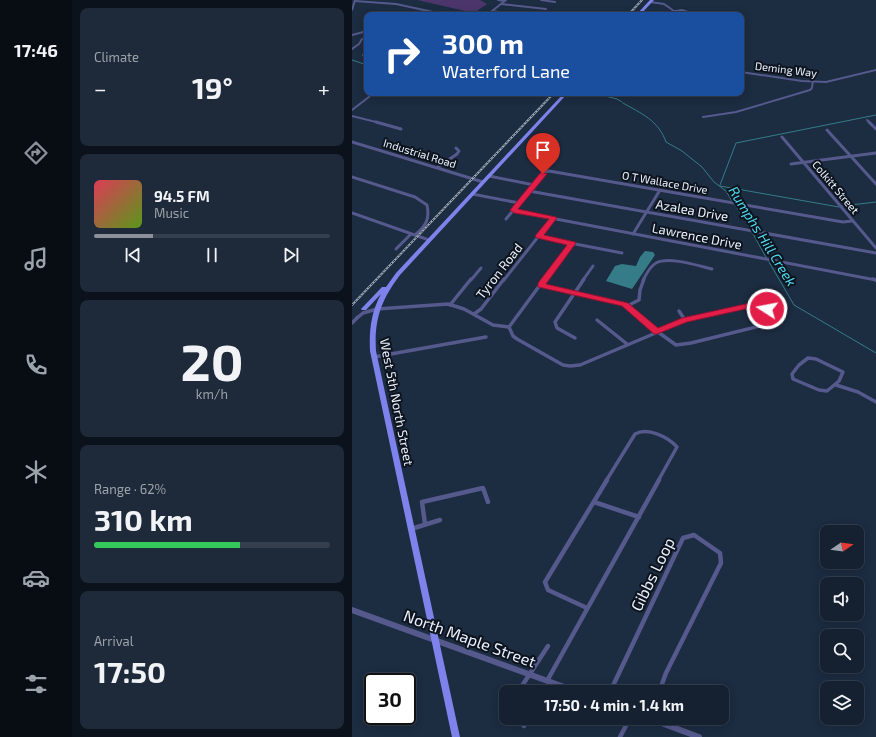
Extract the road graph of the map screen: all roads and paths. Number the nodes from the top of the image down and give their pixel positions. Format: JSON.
{"nodes":[{"id":1,"x":355,"y":0,"type":"edge"},
{"id":2,"x":498,"y":0,"type":"edge"},
{"id":3,"x":541,"y":0,"type":"edge"},
{"id":4,"x":505,"y":1,"type":"edge"},
{"id":5,"x":651,"y":1,"type":"edge"},
{"id":6,"x":555,"y":2,"type":"dead end"},
{"id":7,"x":501,"y":4,"type":"junction"},
{"id":8,"x":546,"y":9,"type":"dead end"},
{"id":9,"x":352,"y":10,"type":"edge"},
{"id":10,"x":492,"y":11,"type":"joint"},
{"id":11,"x":674,"y":11,"type":"joint"},
{"id":12,"x":433,"y":12,"type":"edge"},
{"id":13,"x":500,"y":12,"type":"edge"},
{"id":14,"x":641,"y":12,"type":"edge"},
{"id":15,"x":688,"y":12,"type":"edge"},
{"id":16,"x":364,"y":31,"type":"edge"},
{"id":17,"x":352,"y":35,"type":"edge"},
{"id":18,"x":364,"y":39,"type":"edge"},
{"id":19,"x":352,"y":49,"type":"edge"},
{"id":20,"x":876,"y":70,"type":"edge"},
{"id":21,"x":814,"y":71,"type":"dead end"},
{"id":22,"x":744,"y":72,"type":"edge"},
{"id":23,"x":812,"y":82,"type":"junction"},
{"id":24,"x":370,"y":96,"type":"edge"},
{"id":25,"x":563,"y":96,"type":"edge"},
{"id":26,"x":352,"y":110,"type":"edge"},
{"id":27,"x":352,"y":116,"type":"edge"},
{"id":28,"x":703,"y":117,"type":"dead end"},
{"id":29,"x":866,"y":120,"type":"dead end"},
{"id":30,"x":402,"y":129,"type":"dead end"},
{"id":31,"x":876,"y":129,"type":"edge"},
{"id":32,"x":826,"y":130,"type":"dead end"},
{"id":33,"x":782,"y":137,"type":"dead end"},
{"id":34,"x":352,"y":142,"type":"edge"},
{"id":35,"x":456,"y":148,"type":"dead end"},
{"id":36,"x":876,"y":153,"type":"edge"},
{"id":37,"x":851,"y":156,"type":"junction"},
{"id":38,"x":803,"y":162,"type":"junction"},
{"id":39,"x":791,"y":164,"type":"dead end"},
{"id":40,"x":438,"y":167,"type":"junction"},
{"id":41,"x":489,"y":176,"type":"junction"},
{"id":42,"x":352,"y":177,"type":"edge"},
{"id":43,"x":483,"y":182,"type":"junction"},
{"id":44,"x":876,"y":184,"type":"edge"},
{"id":45,"x":534,"y":185,"type":"junction"},
{"id":46,"x":660,"y":190,"type":"junction"},
{"id":47,"x":528,"y":191,"type":"junction"},
{"id":48,"x":472,"y":194,"type":"junction"},
{"id":49,"x":519,"y":203,"type":"junction"},
{"id":50,"x":514,"y":210,"type":"junction"},
{"id":51,"x":647,"y":212,"type":"junction"},
{"id":52,"x":352,"y":213,"type":"edge"},
{"id":53,"x":553,"y":218,"type":"junction"},
{"id":54,"x":506,"y":219,"type":"dead end"},
{"id":55,"x":852,"y":221,"type":"junction"},
{"id":56,"x":411,"y":234,"type":"junction"},
{"id":57,"x":633,"y":234,"type":"junction"},
{"id":58,"x":415,"y":235,"type":"junction"},
{"id":59,"x":538,"y":237,"type":"junction"},
{"id":60,"x":429,"y":240,"type":"junction"},
{"id":61,"x":572,"y":243,"type":"junction"},
{"id":62,"x":876,"y":248,"type":"edge"},
{"id":63,"x":396,"y":249,"type":"dead end"},
{"id":64,"x":622,"y":253,"type":"dead end"},
{"id":65,"x":876,"y":253,"type":"edge"},
{"id":66,"x":593,"y":266,"type":"dead end"},
{"id":67,"x":481,"y":268,"type":"dead end"},
{"id":68,"x":712,"y":269,"type":"dead end"},
{"id":69,"x":876,"y":280,"type":"edge"},
{"id":70,"x":540,"y":285,"type":"junction"},
{"id":71,"x":389,"y":286,"type":"junction"},
{"id":72,"x":574,"y":293,"type":"junction"},
{"id":73,"x":450,"y":305,"type":"junction"},
{"id":74,"x":627,"y":306,"type":"junction"},
{"id":75,"x":377,"y":309,"type":"junction"},
{"id":76,"x":364,"y":311,"type":"junction"},
{"id":77,"x":679,"y":311,"type":"dead end"},
{"id":78,"x":474,"y":314,"type":"junction"},
{"id":79,"x":374,"y":317,"type":"junction"},
{"id":80,"x":597,"y":320,"type":"dead end"},
{"id":81,"x":685,"y":320,"type":"junction"},
{"id":82,"x":352,"y":323,"type":"edge"},
{"id":83,"x":509,"y":327,"type":"junction"},
{"id":84,"x":657,"y":332,"type":"junction"},
{"id":85,"x":486,"y":337,"type":"dead end"},
{"id":86,"x":575,"y":338,"type":"dead end"},
{"id":87,"x":627,"y":344,"type":"junction"},
{"id":88,"x":374,"y":358,"type":"junction"},
{"id":89,"x":836,"y":385,"type":"junction"},
{"id":90,"x":876,"y":402,"type":"edge"},
{"id":91,"x":488,"y":502,"type":"dead end"},
{"id":92,"x":594,"y":502,"type":"junction"},
{"id":93,"x":639,"y":517,"type":"junction"},
{"id":94,"x":440,"y":520,"type":"dead end"},
{"id":95,"x":425,"y":524,"type":"junction"},
{"id":96,"x":411,"y":529,"type":"junction"},
{"id":97,"x":587,"y":608,"type":"junction"},
{"id":98,"x":352,"y":610,"type":"edge"},
{"id":99,"x":436,"y":641,"type":"junction"},
{"id":100,"x":548,"y":646,"type":"dead end"},
{"id":101,"x":529,"y":674,"type":"junction"},
{"id":102,"x":547,"y":681,"type":"junction"},
{"id":103,"x":522,"y":685,"type":"edge"},
{"id":104,"x":558,"y":685,"type":"edge"},
{"id":105,"x":613,"y":685,"type":"edge"},
{"id":106,"x":662,"y":685,"type":"edge"},
{"id":107,"x":626,"y":725,"type":"edge"},
{"id":108,"x":667,"y":725,"type":"edge"},
{"id":109,"x":456,"y":737,"type":"edge"},
{"id":110,"x":620,"y":737,"type":"edge"},
{"id":111,"x":699,"y":737,"type":"edge"}],
"edges":[{"from":1,"to":9,"type":"street"},
{"from":1,"to":12,"type":"street"},
{"from":2,"to":4,"type":"street"},
{"from":3,"to":6,"type":"street"},
{"from":4,"to":7,"type":"street"},
{"from":5,"to":11,"type":"street"},
{"from":5,"to":14,"type":"main road"},
{"from":7,"to":8,"type":"street"},
{"from":7,"to":10,"type":"street"},
{"from":10,"to":13,"type":"street"},
{"from":11,"to":15,"type":"street"},
{"from":16,"to":17,"type":"street"},
{"from":18,"to":19,"type":"street"},
{"from":20,"to":23,"type":"street","name":"Deming Way"},
{"from":21,"to":23,"type":"street"},
{"from":22,"to":23,"type":"street","name":"Deming Way"},
{"from":23,"to":28,"type":"street"},
{"from":24,"to":26,"type":"street"},
{"from":25,"to":41,"type":"main road","name":"West 5th North Street"},
{"from":27,"to":30,"type":"street"},
{"from":29,"to":31,"type":"street"},
{"from":32,"to":37,"type":"street"},
{"from":33,"to":38,"type":"street","name":"Colkitt Street"},
{"from":34,"to":40,"type":"street","name":"Industrial Road"},
{"from":35,"to":40,"type":"street"},
{"from":36,"to":37,"type":"street"},
{"from":37,"to":38,"type":"street"},
{"from":37,"to":44,"type":"street"},
{"from":38,"to":39,"type":"street"},
{"from":38,"to":55,"type":"street","name":"Colkitt Street"},
{"from":40,"to":43,"type":"street","name":"Industrial Road"},
{"from":41,"to":43,"type":"main road","name":"West 5th North Street"},
{"from":41,"to":45,"type":"street"},
{"from":42,"to":58,"type":"street"},
{"from":43,"to":48,"type":"main road","name":"West 5th North Street"},
{"from":45,"to":46,"type":"street","name":"O T Wallace Drive"},
{"from":45,"to":47,"type":"street"},
{"from":46,"to":51,"type":"street"},
{"from":46,"to":55,"type":"street","name":"O T Wallace Drive"},
{"from":47,"to":49,"type":"street"},
{"from":47,"to":51,"type":"street","name":"Azalea Drive"},
{"from":48,"to":49,"type":"street"},
{"from":48,"to":60,"type":"main road","name":"West 5th North Street"},
{"from":49,"to":50,"type":"street"},
{"from":50,"to":53,"type":"street","name":"Lawrence Drive"},
{"from":50,"to":54,"type":"street"},
{"from":51,"to":57,"type":"street"},
{"from":51,"to":65,"type":"street","name":"Azalea Drive"},
{"from":52,"to":56,"type":"street"},
{"from":53,"to":57,"type":"street","name":"Lawrence Drive"},
{"from":53,"to":59,"type":"street","name":"Tyron Road"},
{"from":55,"to":62,"type":"street","name":"Colkitt Street"},
{"from":56,"to":58,"type":"street"},
{"from":56,"to":63,"type":"street"},
{"from":57,"to":69,"type":"street","name":"Lawrence Drive"},
{"from":58,"to":60,"type":"street"},
{"from":59,"to":61,"type":"street"},
{"from":59,"to":78,"type":"street","name":"Tyron Road"},
{"from":60,"to":71,"type":"main road","name":"West 5th North Street"},
{"from":61,"to":64,"type":"street"},
{"from":61,"to":70,"type":"street"},
{"from":66,"to":72,"type":"street"},
{"from":67,"to":73,"type":"street"},
{"from":68,"to":74,"type":"street"},
{"from":70,"to":72,"type":"street"},
{"from":70,"to":83,"type":"street"},
{"from":71,"to":75,"type":"main road","name":"West 5th North Street"},
{"from":71,"to":76,"type":"main road"},
{"from":72,"to":74,"type":"street"},
{"from":72,"to":86,"type":"street"},
{"from":73,"to":75,"type":"street"},
{"from":73,"to":78,"type":"street"},
{"from":74,"to":84,"type":"street"},
{"from":75,"to":76,"type":"street"},
{"from":75,"to":79,"type":"main road","name":"West 5th North Street"},
{"from":76,"to":79,"type":"main road"},
{"from":76,"to":82,"type":"street"},
{"from":77,"to":81,"type":"street"},
{"from":78,"to":83,"type":"street"},
{"from":79,"to":88,"type":"main road","name":"West 5th North Street"},
{"from":80,"to":87,"type":"street"},
{"from":81,"to":84,"type":"street"},
{"from":81,"to":84,"type":"street"},
{"from":83,"to":87,"type":"street"},
{"from":84,"to":87,"type":"street"},
{"from":85,"to":88,"type":"street"},
{"from":88,"to":96,"type":"main road","name":"West 5th North Street"},
{"from":89,"to":89,"type":"street"},
{"from":89,"to":90,"type":"street"},
{"from":91,"to":95,"type":"street"},
{"from":92,"to":93,"type":"street"},
{"from":92,"to":93,"type":"street"},
{"from":92,"to":97,"type":"street"},
{"from":93,"to":97,"type":"street"},
{"from":94,"to":95,"type":"street"},
{"from":95,"to":96,"type":"street"},
{"from":96,"to":99,"type":"main road","name":"West 5th North Street"},
{"from":97,"to":102,"type":"street"},
{"from":98,"to":99,"type":"street","name":"North Maple Street"},
{"from":99,"to":101,"type":"street","name":"North Maple Street"},
{"from":99,"to":109,"type":"main road","name":"West 5th North Street"},
{"from":100,"to":101,"type":"street"},
{"from":101,"to":102,"type":"street","name":"North Maple Street"},
{"from":101,"to":103,"type":"street"},
{"from":102,"to":104,"type":"street","name":"North Maple Street"},
{"from":105,"to":106,"type":"street","name":"Gibbs Loop"},
{"from":107,"to":110,"type":"street"},
{"from":108,"to":111,"type":"street"}]}
